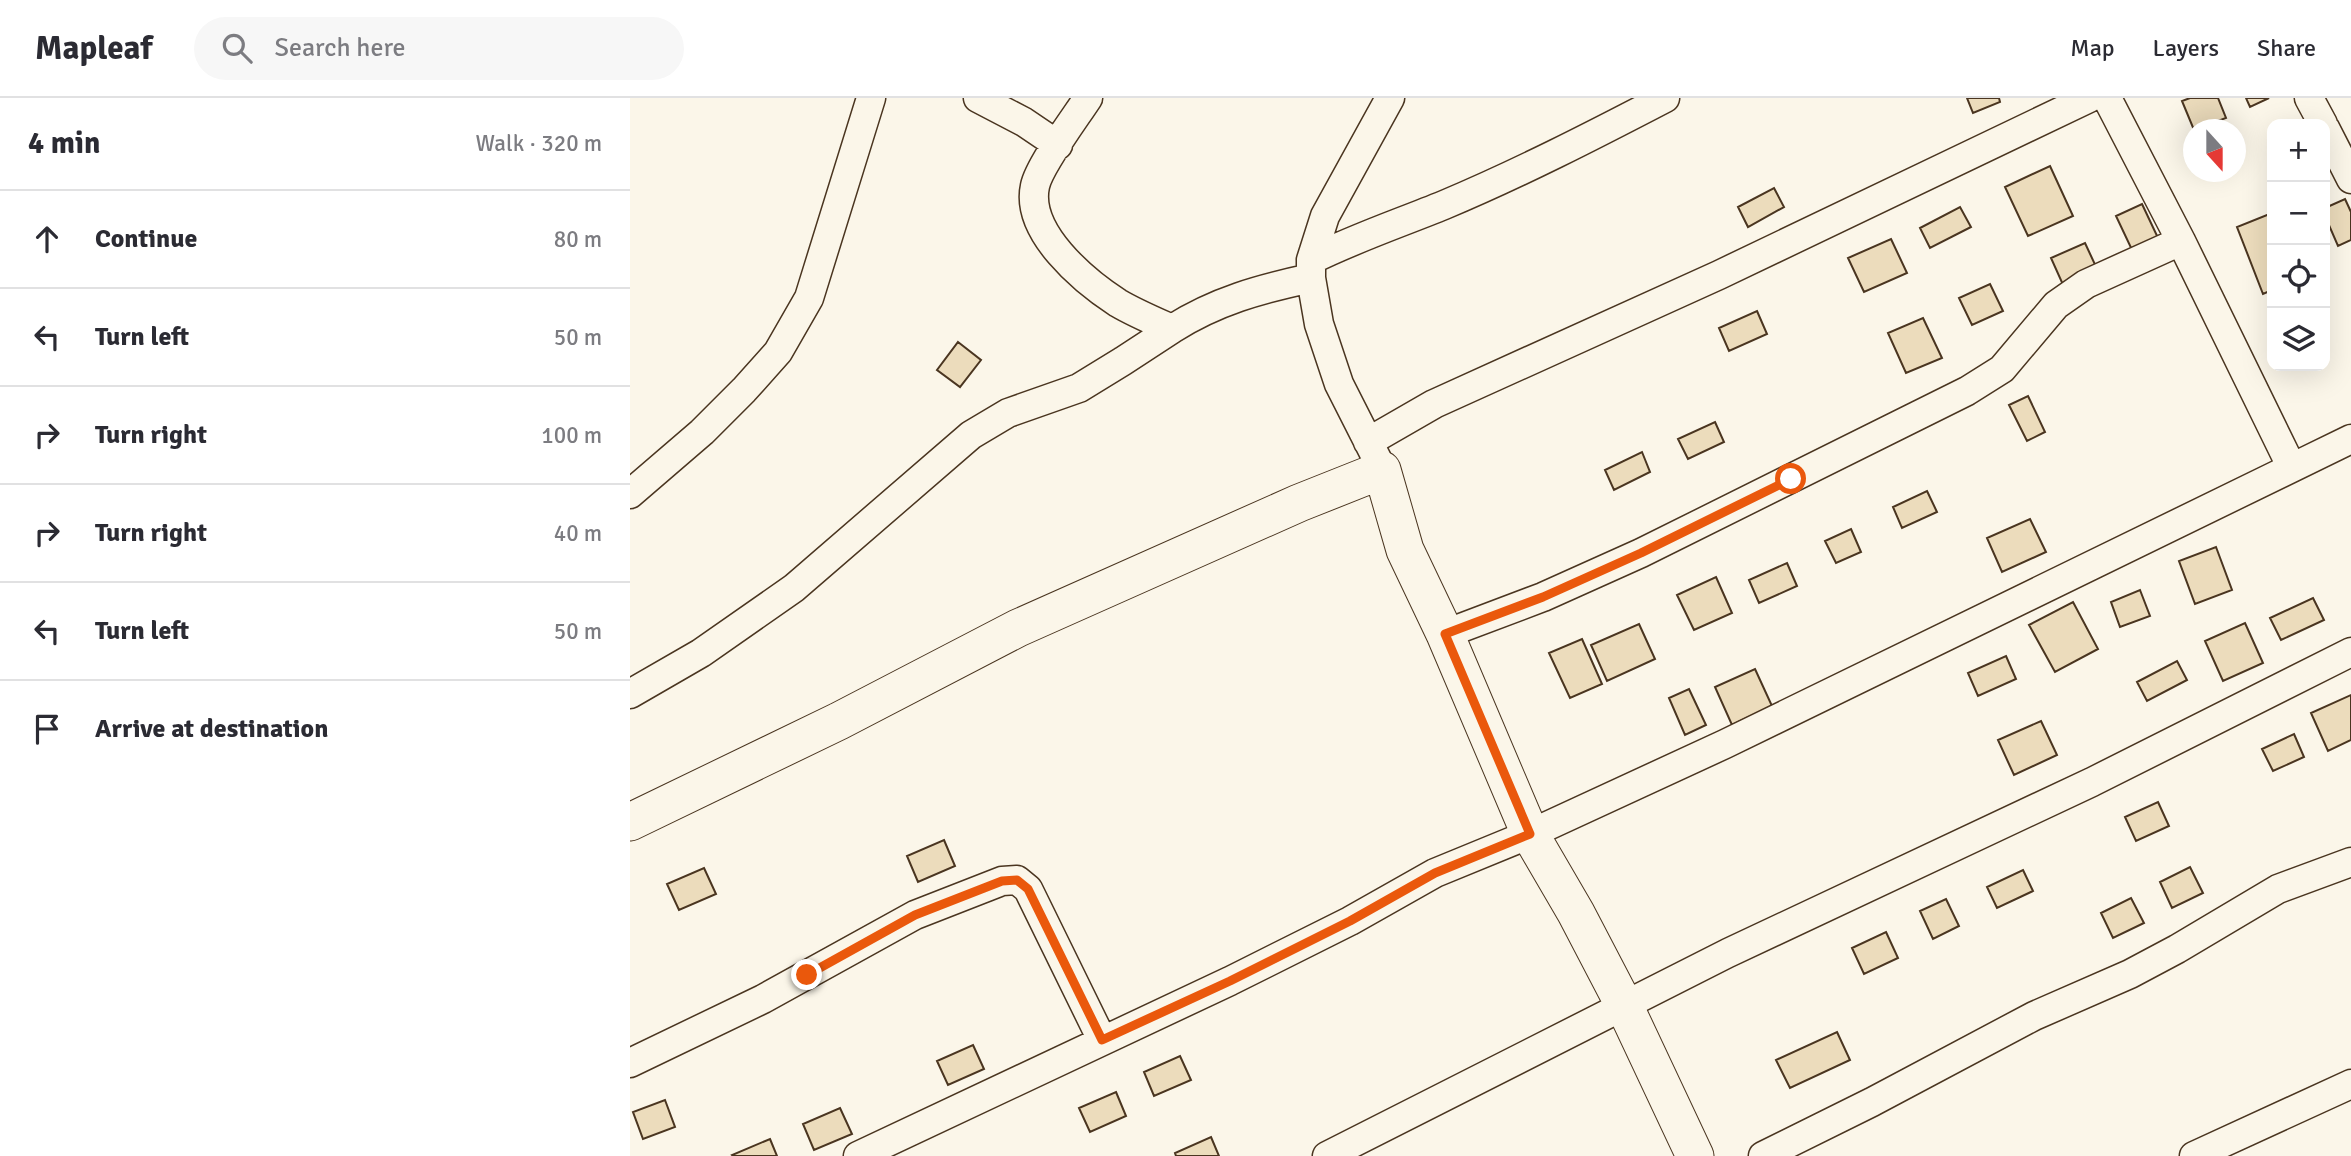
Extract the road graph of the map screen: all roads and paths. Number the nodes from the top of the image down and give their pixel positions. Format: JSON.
{"nodes":[{"id":1,"x":871,"y":98,"type":"edge"},
{"id":2,"x":978,"y":98,"type":"edge"},
{"id":3,"x":1088,"y":98,"type":"edge"},
{"id":4,"x":1390,"y":98,"type":"edge"},
{"id":5,"x":1665,"y":98,"type":"edge"},
{"id":6,"x":2089,"y":98,"type":"edge"},
{"id":7,"x":2108,"y":98,"type":"edge"},
{"id":8,"x":2309,"y":98,"type":"edge"},
{"id":9,"x":2320,"y":119,"type":"edge"},
{"id":10,"x":2330,"y":138,"type":"edge"},
{"id":11,"x":1058,"y":145,"type":"junction"},
{"id":12,"x":2351,"y":179,"type":"edge"},
{"id":13,"x":2181,"y":241,"type":"junction"},
{"id":14,"x":1311,"y":269,"type":"junction"},
{"id":15,"x":1172,"y":329,"type":"junction"},
{"id":16,"x":2351,"y":439,"type":"edge"},
{"id":17,"x":1375,"y":456,"type":"junction"},
{"id":18,"x":2291,"y":467,"type":"junction"},
{"id":19,"x":630,"y":494,"type":"edge"},
{"id":20,"x":1445,"y":634,"type":"junction"},
{"id":21,"x":2351,"y":652,"type":"edge"},
{"id":22,"x":630,"y":694,"type":"edge"},
{"id":23,"x":630,"y":822,"type":"edge"},
{"id":24,"x":1530,"y":834,"type":"junction"},
{"id":25,"x":2351,"y":862,"type":"edge"},
{"id":26,"x":1624,"y":1005,"type":"junction"},
{"id":27,"x":1102,"y":1040,"type":"junction"},
{"id":28,"x":630,"y":1063,"type":"edge"},
{"id":29,"x":2351,"y":1084,"type":"edge"},
{"id":30,"x":858,"y":1156,"type":"edge"},
{"id":31,"x":1326,"y":1156,"type":"edge"},
{"id":32,"x":1695,"y":1156,"type":"edge"},
{"id":33,"x":1763,"y":1156,"type":"edge"},
{"id":34,"x":2194,"y":1156,"type":"edge"}],
"edges":[{"from":1,"to":19,"type":"street"},
{"from":2,"to":11,"type":"street"},
{"from":3,"to":11,"type":"street"},
{"from":4,"to":14,"type":"street"},
{"from":5,"to":14,"type":"street"},
{"from":6,"to":17,"type":"street"},
{"from":7,"to":13,"type":"street"},
{"from":8,"to":9,"type":"street"},
{"from":10,"to":12,"type":"street"},
{"from":11,"to":15,"type":"street"},
{"from":13,"to":18,"type":"street"},
{"from":13,"to":20,"type":"street"},
{"from":14,"to":15,"type":"street"},
{"from":14,"to":17,"type":"street"},
{"from":15,"to":22,"type":"street"},
{"from":16,"to":18,"type":"street"},
{"from":17,"to":20,"type":"street"},
{"from":17,"to":23,"type":"street"},
{"from":18,"to":24,"type":"street"},
{"from":20,"to":24,"type":"street"},
{"from":21,"to":26,"type":"street"},
{"from":24,"to":26,"type":"street"},
{"from":24,"to":27,"type":"street"},
{"from":25,"to":33,"type":"street"},
{"from":26,"to":31,"type":"street"},
{"from":26,"to":32,"type":"street"},
{"from":27,"to":28,"type":"street"},
{"from":27,"to":30,"type":"street"},
{"from":29,"to":34,"type":"street"}]}
